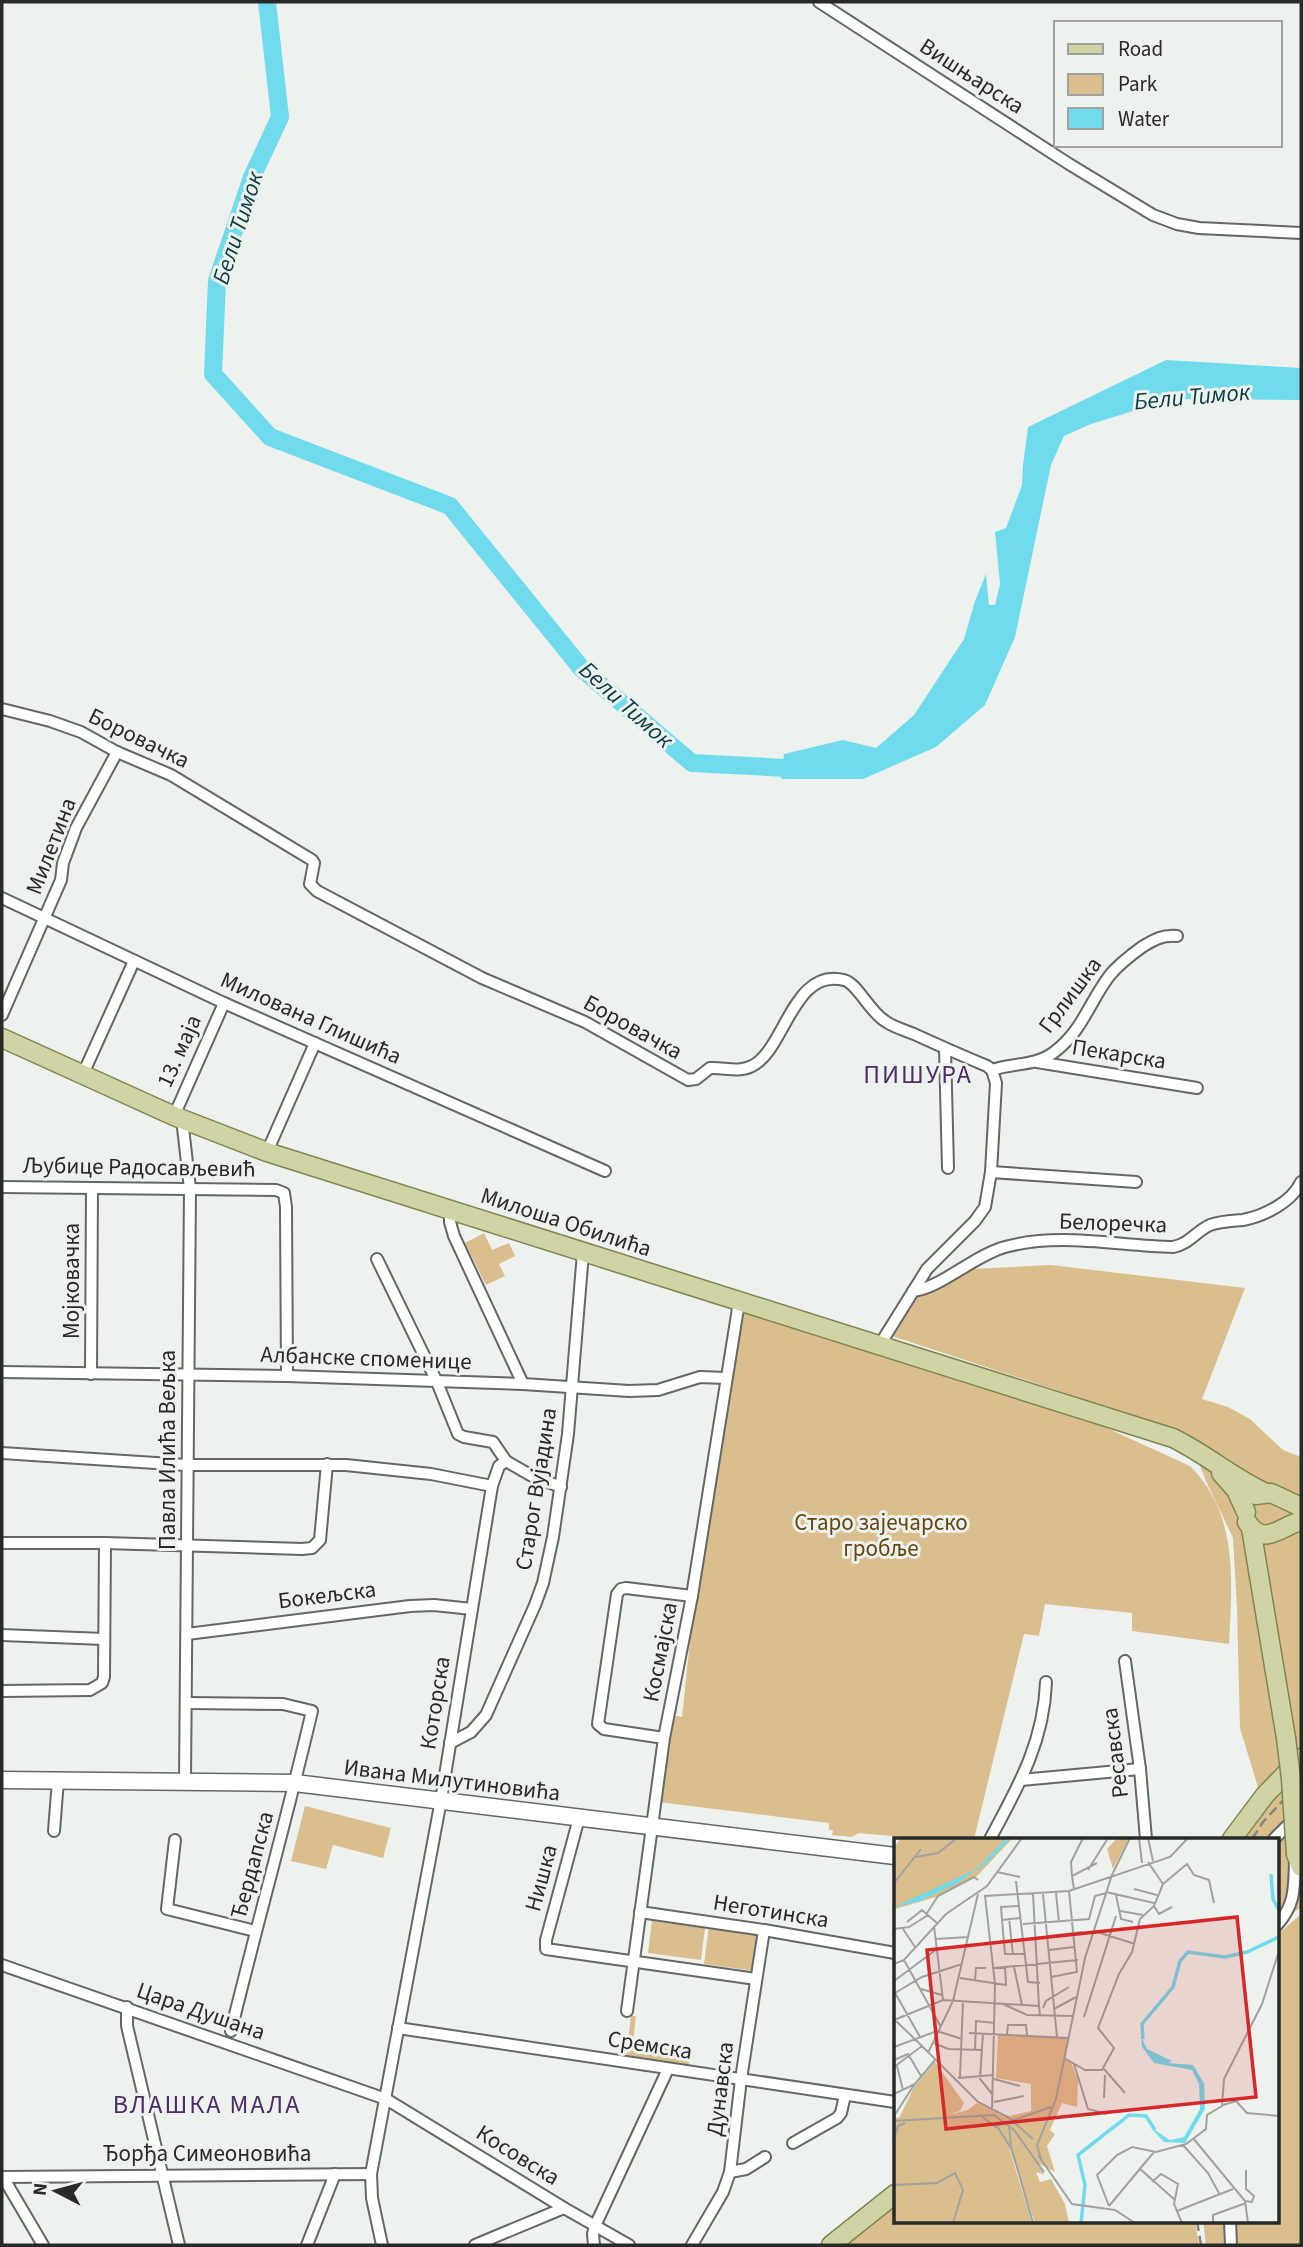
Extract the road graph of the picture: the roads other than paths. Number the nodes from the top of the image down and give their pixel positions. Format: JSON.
{"nodes":[{"id":1,"x":819,"y":2,"type":"edge"},
{"id":2,"x":1301,"y":233,"type":"edge"},
{"id":3,"x":2,"y":709,"type":"edge"},
{"id":4,"x":117,"y":752,"type":"junction"},
{"id":5,"x":2,"y":898,"type":"edge"},
{"id":6,"x":45,"y":919,"type":"junction"},
{"id":7,"x":1177,"y":936,"type":"dead end"},
{"id":8,"x":134,"y":961,"type":"junction"},
{"id":9,"x":224,"y":1003,"type":"junction"},
{"id":10,"x":2,"y":1015,"type":"edge"},
{"id":11,"x":2,"y":1038,"type":"edge"},
{"id":12,"x":315,"y":1043,"type":"junction"},
{"id":13,"x":946,"y":1049,"type":"junction"},
{"id":14,"x":1034,"y":1062,"type":"junction"},
{"id":15,"x":992,"y":1070,"type":"junction"},
{"id":16,"x":83,"y":1074,"type":"junction"},
{"id":17,"x":1198,"y":1088,"type":"dead end"},
{"id":18,"x":178,"y":1117,"type":"junction"},
{"id":19,"x":267,"y":1153,"type":"junction"},
{"id":20,"x":948,"y":1168,"type":"dead end"},
{"id":21,"x":605,"y":1171,"type":"dead end"},
{"id":22,"x":991,"y":1172,"type":"junction"},
{"id":23,"x":1136,"y":1182,"type":"dead end"},
{"id":24,"x":1301,"y":1182,"type":"edge"},
{"id":25,"x":2,"y":1186,"type":"edge"},
{"id":26,"x":92,"y":1188,"type":"junction"},
{"id":27,"x":190,"y":1189,"type":"junction"},
{"id":28,"x":450,"y":1211,"type":"junction"},
{"id":29,"x":583,"y":1253,"type":"junction"},
{"id":30,"x":377,"y":1259,"type":"dead end"},
{"id":31,"x":913,"y":1291,"type":"junction"},
{"id":32,"x":739,"y":1302,"type":"junction"},
{"id":33,"x":879,"y":1346,"type":"junction"},
{"id":34,"x":2,"y":1373,"type":"edge"},
{"id":35,"x":92,"y":1374,"type":"junction"},
{"id":36,"x":188,"y":1376,"type":"junction"},
{"id":37,"x":287,"y":1376,"type":"junction"},
{"id":38,"x":726,"y":1378,"type":"junction"},
{"id":39,"x":437,"y":1382,"type":"junction"},
{"id":40,"x":523,"y":1384,"type":"junction"},
{"id":41,"x":572,"y":1387,"type":"junction"},
{"id":42,"x":1126,"y":1422,"type":"junction"},
{"id":43,"x":2,"y":1453,"type":"edge"},
{"id":44,"x":506,"y":1461,"type":"junction"},
{"id":45,"x":327,"y":1464,"type":"junction"},
{"id":46,"x":186,"y":1465,"type":"junction"},
{"id":47,"x":492,"y":1486,"type":"junction"},
{"id":48,"x":561,"y":1487,"type":"junction"},
{"id":49,"x":1275,"y":1496,"type":"junction"},
{"id":50,"x":1301,"y":1507,"type":"edge"},
{"id":51,"x":1248,"y":1520,"type":"junction"},
{"id":52,"x":1301,"y":1521,"type":"edge"},
{"id":53,"x":1280,"y":1530,"type":"junction"},
{"id":54,"x":2,"y":1543,"type":"edge"},
{"id":55,"x":105,"y":1543,"type":"junction"},
{"id":56,"x":188,"y":1545,"type":"junction"},
{"id":57,"x":692,"y":1596,"type":"junction"},
{"id":58,"x":1265,"y":1605,"type":"junction"},
{"id":59,"x":472,"y":1609,"type":"junction"},
{"id":60,"x":187,"y":1634,"type":"junction"},
{"id":61,"x":2,"y":1635,"type":"edge"},
{"id":62,"x":104,"y":1639,"type":"junction"},
{"id":63,"x":1125,"y":1661,"type":"dead end"},
{"id":64,"x":1046,"y":1682,"type":"dead end"},
{"id":65,"x":2,"y":1691,"type":"edge"},
{"id":66,"x":186,"y":1703,"type":"junction"},
{"id":67,"x":664,"y":1738,"type":"junction"},
{"id":68,"x":450,"y":1743,"type":"junction"},
{"id":69,"x":1301,"y":1758,"type":"edge"},
{"id":70,"x":1140,"y":1769,"type":"junction"},
{"id":71,"x":2,"y":1780,"type":"edge"},
{"id":72,"x":58,"y":1780,"type":"junction"},
{"id":73,"x":1021,"y":1780,"type":"junction"},
{"id":74,"x":185,"y":1781,"type":"junction"},
{"id":75,"x":295,"y":1783,"type":"junction"},
{"id":76,"x":441,"y":1800,"type":"junction"},
{"id":77,"x":1301,"y":1812,"type":"edge"},
{"id":78,"x":579,"y":1818,"type":"junction"},
{"id":79,"x":651,"y":1827,"type":"junction"},
{"id":80,"x":54,"y":1831,"type":"dead end"},
{"id":81,"x":991,"y":1838,"type":"edge"},
{"id":82,"x":1146,"y":1838,"type":"edge"},
{"id":83,"x":1233,"y":1838,"type":"edge"},
{"id":84,"x":1275,"y":1838,"type":"edge"},
{"id":85,"x":175,"y":1840,"type":"dead end"},
{"id":86,"x":894,"y":1856,"type":"edge"},
{"id":87,"x":1298,"y":1860,"type":"edge"},
{"id":88,"x":1301,"y":1903,"type":"edge"},
{"id":89,"x":640,"y":1912,"type":"junction"},
{"id":90,"x":1278,"y":1923,"type":"edge"},
{"id":91,"x":764,"y":1930,"type":"junction"},
{"id":92,"x":256,"y":1931,"type":"junction"},
{"id":93,"x":894,"y":1952,"type":"edge"},
{"id":94,"x":633,"y":1962,"type":"junction"},
{"id":95,"x":2,"y":1965,"type":"edge"},
{"id":96,"x":756,"y":1979,"type":"junction"},
{"id":97,"x":127,"y":2007,"type":"junction"},
{"id":98,"x":626,"y":2011,"type":"dead end"},
{"id":99,"x":398,"y":2028,"type":"junction"},
{"id":100,"x":231,"y":2031,"type":"dead end"},
{"id":101,"x":668,"y":2069,"type":"junction"},
{"id":102,"x":741,"y":2079,"type":"junction"},
{"id":103,"x":845,"y":2095,"type":"junction"},
{"id":104,"x":386,"y":2099,"type":"junction"},
{"id":105,"x":894,"y":2102,"type":"edge"},
{"id":106,"x":793,"y":2143,"type":"dead end"},
{"id":107,"x":765,"y":2157,"type":"dead end"},
{"id":108,"x":730,"y":2172,"type":"junction"},
{"id":109,"x":163,"y":2174,"type":"junction"},
{"id":110,"x":335,"y":2174,"type":"junction"},
{"id":111,"x":371,"y":2174,"type":"junction"},
{"id":112,"x":3,"y":2177,"type":"edge"},
{"id":113,"x":894,"y":2195,"type":"edge"},
{"id":114,"x":564,"y":2208,"type":"junction"},
{"id":115,"x":1230,"y":2222,"type":"edge"},
{"id":116,"x":595,"y":2226,"type":"junction"},
{"id":117,"x":43,"y":2245,"type":"edge"},
{"id":118,"x":179,"y":2245,"type":"edge"},
{"id":119,"x":307,"y":2245,"type":"edge"},
{"id":120,"x":382,"y":2245,"type":"edge"},
{"id":121,"x":475,"y":2245,"type":"edge"},
{"id":122,"x":594,"y":2245,"type":"edge"},
{"id":123,"x":629,"y":2245,"type":"edge"},
{"id":124,"x":692,"y":2245,"type":"edge"},
{"id":125,"x":831,"y":2245,"type":"edge"},
{"id":126,"x":1231,"y":2245,"type":"edge"}],
"edges":[{"from":1,"to":2,"type":"street","name":"Вишњарска"},
{"from":3,"to":4,"type":"street","name":"Боровачка"},
{"from":4,"to":6,"type":"street","name":"Милетина"},
{"from":4,"to":13,"type":"street","name":"Боровачка"},
{"from":5,"to":6,"type":"street","name":"Милована Глишића"},
{"from":6,"to":8,"type":"street","name":"Милована Глишића"},
{"from":6,"to":10,"type":"street","name":"Милетина"},
{"from":7,"to":14,"type":"street","name":"Грлишка"},
{"from":8,"to":9,"type":"street","name":"Милована Глишића"},
{"from":8,"to":16,"type":"street"},
{"from":9,"to":12,"type":"street","name":"Милована Глишића"},
{"from":9,"to":18,"type":"street","name":"13. маја"},
{"from":11,"to":16,"type":"main road","name":"Милоша Обилића"},
{"from":12,"to":19,"type":"street"},
{"from":12,"to":21,"type":"street","name":"Милована Глишића"},
{"from":13,"to":15,"type":"street","name":"Боровачка"},
{"from":13,"to":20,"type":"street"},
{"from":14,"to":15,"type":"street","name":"Грлишка"},
{"from":14,"to":17,"type":"street","name":"Пекарска"},
{"from":15,"to":22,"type":"street"},
{"from":16,"to":18,"type":"main road","name":"Милоша Обилића"},
{"from":18,"to":19,"type":"main road","name":"Милоша Обилића"},
{"from":18,"to":27,"type":"street","name":"Павла Илића Вељка"},
{"from":19,"to":28,"type":"main road","name":"Милоша Обилића"},
{"from":22,"to":23,"type":"street"},
{"from":22,"to":31,"type":"street"},
{"from":24,"to":31,"type":"street","name":"Белоречка"},
{"from":25,"to":26,"type":"street","name":"Љубице Радосављевић"},
{"from":26,"to":27,"type":"street","name":"Љубице Радосављевић"},
{"from":26,"to":35,"type":"street","name":"Мојковачка"},
{"from":27,"to":36,"type":"street","name":"Павла Илића Вељка"},
{"from":27,"to":37,"type":"street","name":"Љубице Радосављевић"},
{"from":28,"to":29,"type":"main road","name":"Милоша Обилића"},
{"from":28,"to":40,"type":"street"},
{"from":29,"to":32,"type":"main road","name":"Милоша Обилића"},
{"from":29,"to":41,"type":"street","name":"Старог Вујадина"},
{"from":30,"to":39,"type":"street"},
{"from":31,"to":33,"type":"street"},
{"from":32,"to":33,"type":"main road","name":"Милоша Обилића"},
{"from":32,"to":38,"type":"street","name":"Космајска"},
{"from":33,"to":42,"type":"main road","name":"Милоша Обилића"},
{"from":34,"to":35,"type":"street","name":"Албанске споменице"},
{"from":35,"to":36,"type":"street","name":"Албанске споменице"},
{"from":36,"to":37,"type":"street","name":"Албанске споменице"},
{"from":36,"to":46,"type":"street","name":"Павла Илића Вељка"},
{"from":37,"to":39,"type":"street","name":"Албанске споменице"},
{"from":38,"to":41,"type":"street","name":"Албанске споменице"},
{"from":38,"to":57,"type":"street","name":"Космајска"},
{"from":39,"to":40,"type":"street","name":"Албанске споменице"},
{"from":39,"to":44,"type":"street"},
{"from":40,"to":41,"type":"street","name":"Албанске споменице"},
{"from":41,"to":48,"type":"street","name":"Старог Вујадина"},
{"from":42,"to":49,"type":"main road","name":"Милоша Обилића"},
{"from":42,"to":51,"type":"main road","name":"Милоша Обилића"},
{"from":43,"to":46,"type":"street"},
{"from":44,"to":47,"type":"street","name":"Которска"},
{"from":44,"to":48,"type":"street"},
{"from":45,"to":46,"type":"street"},
{"from":45,"to":47,"type":"street"},
{"from":45,"to":56,"type":"street"},
{"from":46,"to":56,"type":"street","name":"Павла Илића Вељка"},
{"from":47,"to":59,"type":"street","name":"Которска"},
{"from":48,"to":68,"type":"street","name":"Старог Вујадина"},
{"from":49,"to":50,"type":"main road","name":"Милоша Обилића"},
{"from":49,"to":51,"type":"main road"},
{"from":49,"to":53,"type":"main road"},
{"from":51,"to":53,"type":"main road"},
{"from":51,"to":58,"type":"main road","name":"Милоша Обилића"},
{"from":52,"to":53,"type":"main road"},
{"from":53,"to":58,"type":"main road","name":"Милоша Обилића"},
{"from":54,"to":55,"type":"street"},
{"from":55,"to":56,"type":"street"},
{"from":55,"to":62,"type":"street"},
{"from":56,"to":60,"type":"street","name":"Павла Илића Вељка"},
{"from":57,"to":67,"type":"street","name":"Космајска"},
{"from":57,"to":67,"type":"street"},
{"from":58,"to":87,"type":"main road","name":"Милоша Обилића","bridge":true},
{"from":59,"to":60,"type":"street","name":"Бокељска"},
{"from":59,"to":68,"type":"street","name":"Которска"},
{"from":60,"to":66,"type":"street","name":"Павла Илића Вељка"},
{"from":61,"to":62,"type":"street"},
{"from":62,"to":65,"type":"street"},
{"from":63,"to":70,"type":"street","name":"Ресавска"},
{"from":64,"to":73,"type":"street"},
{"from":66,"to":74,"type":"street","name":"Павла Илића Вељка"},
{"from":66,"to":75,"type":"street","name":"Ђердапска"},
{"from":67,"to":79,"type":"street","name":"Космајска"},
{"from":68,"to":76,"type":"street","name":"Которска"},
{"from":69,"to":83,"type":"main road"},
{"from":70,"to":73,"type":"street"},
{"from":70,"to":82,"type":"street","name":"Ресавска"},
{"from":71,"to":72,"type":"street","name":"Ивана Милутиновића"},
{"from":72,"to":74,"type":"street","name":"Ивана Милутиновића"},
{"from":72,"to":80,"type":"street"},
{"from":73,"to":81,"type":"street"},
{"from":74,"to":75,"type":"street","name":"Ивана Милутиновића"},
{"from":75,"to":76,"type":"street","name":"Ивана Милутиновића"},
{"from":75,"to":92,"type":"street","name":"Ђердапска"},
{"from":76,"to":78,"type":"street","name":"Ивана Милутиновића"},
{"from":76,"to":99,"type":"street","name":"Которска"},
{"from":77,"to":84,"type":"street"},
{"from":78,"to":79,"type":"street","name":"Ивана Милутиновића"},
{"from":78,"to":94,"type":"street","name":"Нишка"},
{"from":79,"to":86,"type":"street","name":"Ивана Милутиновића"},
{"from":79,"to":89,"type":"street","name":"Космајска"},
{"from":85,"to":92,"type":"street"},
{"from":87,"to":90,"type":"street"},
{"from":88,"to":90,"type":"street"},
{"from":89,"to":91,"type":"street","name":"Неготинска"},
{"from":89,"to":94,"type":"street","name":"Космајска"},
{"from":91,"to":93,"type":"street","name":"Неготинска"},
{"from":91,"to":96,"type":"street","name":"Дунавска"},
{"from":92,"to":100,"type":"street","name":"Ђердапска"},
{"from":94,"to":96,"type":"street"},
{"from":94,"to":98,"type":"street","name":"Космајска"},
{"from":95,"to":97,"type":"street","name":"Цара Душана"},
{"from":96,"to":102,"type":"street","name":"Дунавска"},
{"from":97,"to":104,"type":"street","name":"Цара Душана"},
{"from":97,"to":109,"type":"street"},
{"from":99,"to":101,"type":"street","name":"Сремска"},
{"from":99,"to":104,"type":"street","name":"Которска"},
{"from":101,"to":102,"type":"street","name":"Сремска"},
{"from":101,"to":116,"type":"street"},
{"from":102,"to":103,"type":"street","name":"Сремска"},
{"from":102,"to":108,"type":"street","name":"Дунавска"},
{"from":103,"to":105,"type":"street","name":"Сремска"},
{"from":103,"to":106,"type":"street"},
{"from":104,"to":111,"type":"street","name":"Которска"},
{"from":104,"to":114,"type":"street","name":"Косовска"},
{"from":107,"to":108,"type":"street"},
{"from":108,"to":124,"type":"street","name":"Дунавска"},
{"from":109,"to":110,"type":"street","name":"Ђорђа Симеоновића"},
{"from":109,"to":112,"type":"street","name":"Ђорђа Симеоновића"},
{"from":109,"to":118,"type":"street"},
{"from":110,"to":111,"type":"street","name":"Ђорђа Симеоновића"},
{"from":110,"to":119,"type":"street"},
{"from":111,"to":120,"type":"street","name":"Которска"},
{"from":112,"to":117,"type":"street"},
{"from":113,"to":125,"type":"main road"},
{"from":114,"to":116,"type":"street","name":"Косовска"},
{"from":114,"to":121,"type":"street"},
{"from":115,"to":126,"type":"street"},
{"from":116,"to":122,"type":"street"},
{"from":116,"to":123,"type":"street","name":"Косовска"}]}
